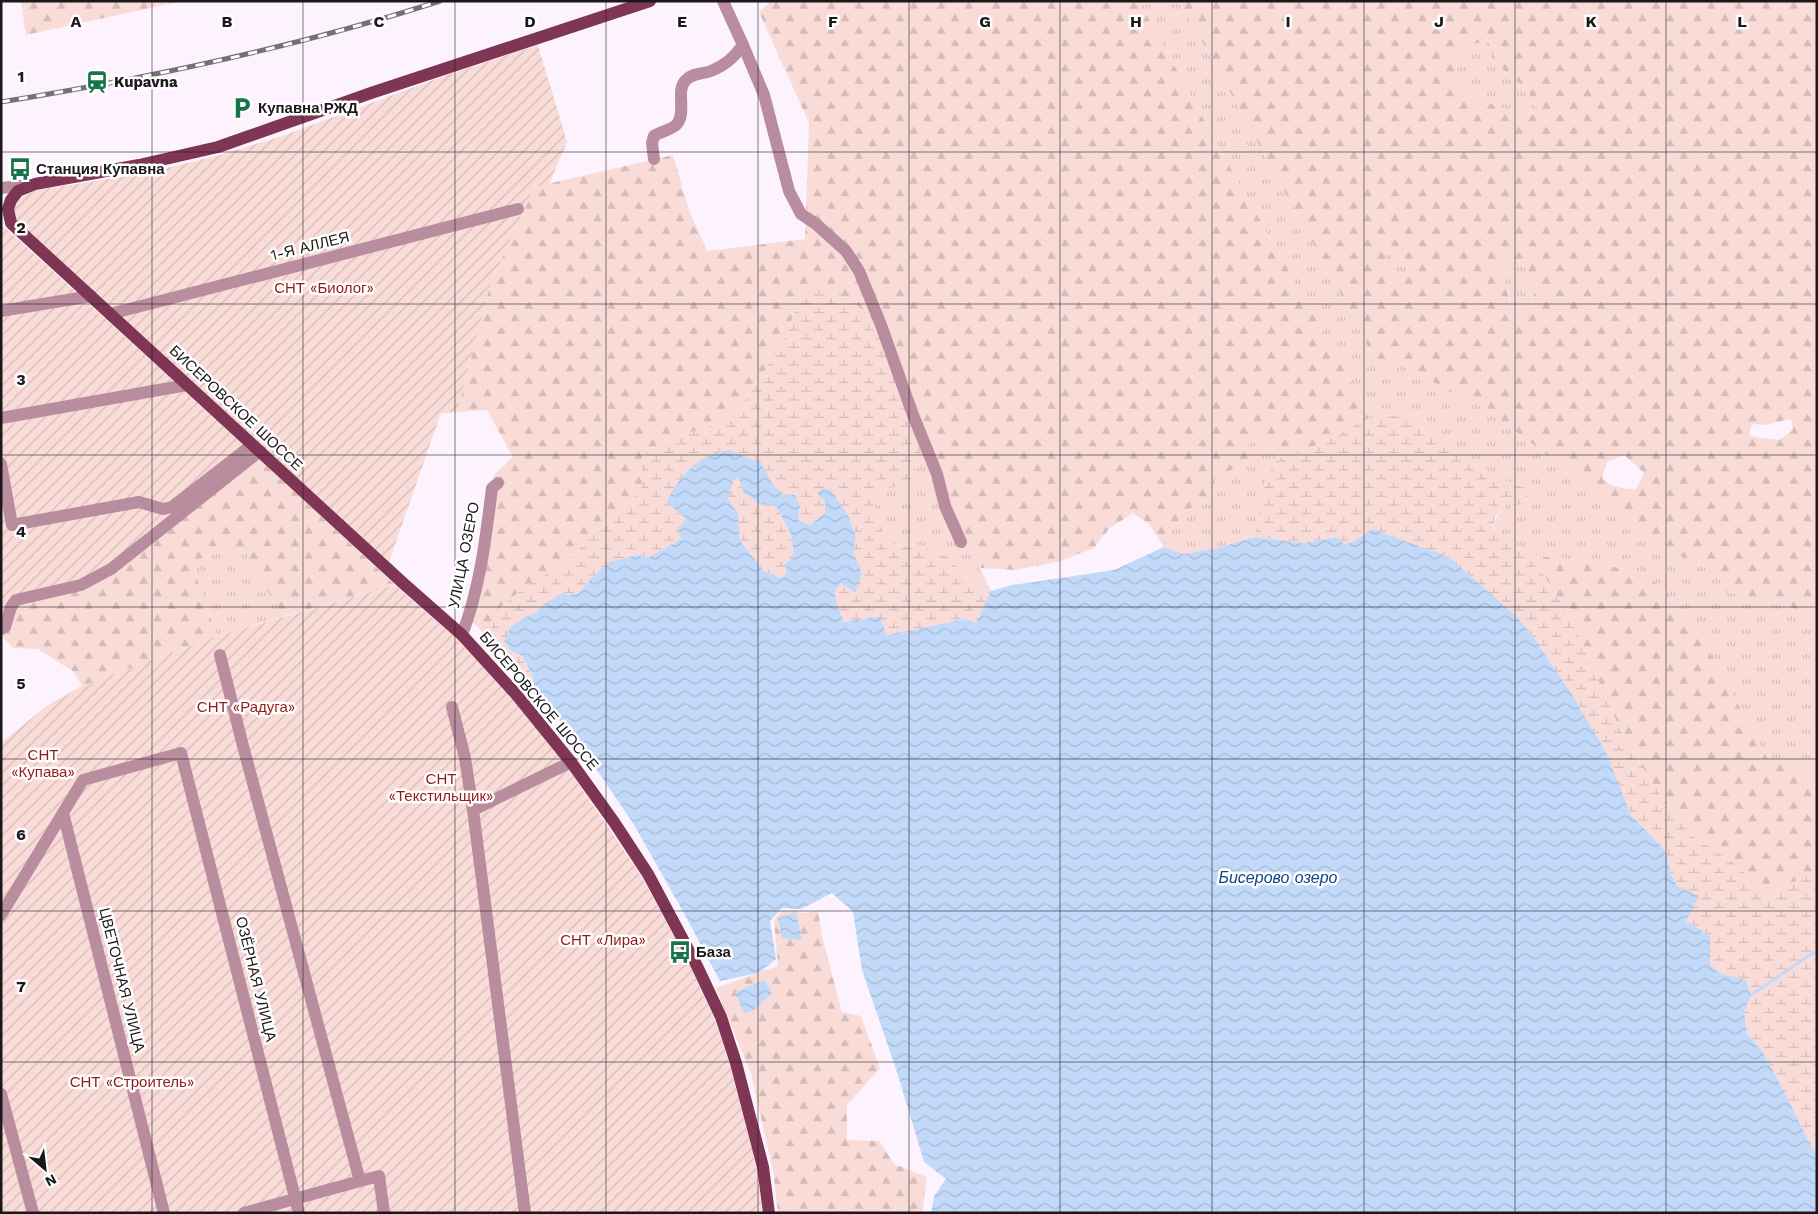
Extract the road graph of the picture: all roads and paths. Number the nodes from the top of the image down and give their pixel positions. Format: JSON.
{"nodes":[{"id":1,"x":650,"y":1,"type":"edge"},
{"id":2,"x":723,"y":1,"type":"edge"},
{"id":3,"x":743,"y":45,"type":"junction"},
{"id":4,"x":654,"y":159,"type":"dead end"},
{"id":5,"x":35,"y":184,"type":"junction"},
{"id":6,"x":1,"y":188,"type":"edge"},
{"id":7,"x":518,"y":209,"type":"dead end"},
{"id":8,"x":1,"y":214,"type":"edge"},
{"id":9,"x":11,"y":224,"type":"junction"},
{"id":10,"x":90,"y":296,"type":"junction"},
{"id":11,"x":1,"y":312,"type":"edge"},
{"id":12,"x":110,"y":314,"type":"junction"},
{"id":13,"x":187,"y":385,"type":"junction"},
{"id":14,"x":1,"y":418,"type":"edge"},
{"id":15,"x":256,"y":448,"type":"junction"},
{"id":16,"x":1,"y":464,"type":"edge"},
{"id":17,"x":498,"y":483,"type":"dead end"},
{"id":18,"x":961,"y":542,"type":"dead end"},
{"id":19,"x":1,"y":629,"type":"edge"},
{"id":20,"x":462,"y":635,"type":"junction"},
{"id":21,"x":220,"y":655,"type":"dead end"},
{"id":22,"x":452,"y":707,"type":"dead end"},
{"id":23,"x":571,"y":762,"type":"junction"},
{"id":24,"x":473,"y":810,"type":"junction"},
{"id":25,"x":63,"y":813,"type":"junction"},
{"id":26,"x":1,"y":915,"type":"edge"},
{"id":27,"x":1,"y":1094,"type":"edge"},
{"id":28,"x":360,"y":1181,"type":"junction"},
{"id":29,"x":296,"y":1199,"type":"junction"},
{"id":30,"x":32,"y":1213,"type":"edge"},
{"id":31,"x":164,"y":1213,"type":"edge"},
{"id":32,"x":244,"y":1213,"type":"edge"},
{"id":33,"x":299,"y":1213,"type":"edge"},
{"id":34,"x":384,"y":1213,"type":"edge"},
{"id":35,"x":525,"y":1213,"type":"edge"},
{"id":36,"x":769,"y":1213,"type":"edge"}],
"edges":[{"from":1,"to":5,"type":"main road"},
{"from":2,"to":3,"type":"street"},
{"from":3,"to":4,"type":"street"},
{"from":3,"to":18,"type":"street"},
{"from":5,"to":6,"type":"street"},
{"from":5,"to":9,"type":"main road"},
{"from":7,"to":12,"type":"street","name":"1-Я АЛЛЕЯ"},
{"from":8,"to":9,"type":"street"},
{"from":9,"to":10,"type":"main road","name":"БИСЕРОВСКОЕ ШОССЕ"},
{"from":10,"to":11,"type":"street"},
{"from":10,"to":12,"type":"main road","name":"БИСЕРОВСКОЕ ШОССЕ"},
{"from":12,"to":13,"type":"main road","name":"БИСЕРОВСКОЕ ШОССЕ"},
{"from":13,"to":14,"type":"street"},
{"from":13,"to":15,"type":"main road","name":"БИСЕРОВСКОЕ ШОССЕ"},
{"from":15,"to":16,"type":"street"},
{"from":15,"to":19,"type":"street"},
{"from":15,"to":20,"type":"main road","name":"БИСЕРОВСКОЕ ШОССЕ"},
{"from":17,"to":20,"type":"street","name":"УЛИЦА ОЗЕРО"},
{"from":20,"to":23,"type":"main road","name":"БИСЕРОВСКОЕ ШОССЕ"},
{"from":21,"to":28,"type":"street"},
{"from":22,"to":24,"type":"street"},
{"from":23,"to":24,"type":"street"},
{"from":23,"to":36,"type":"main road","name":"БИСЕРОВСКОЕ ШОССЕ"},
{"from":24,"to":35,"type":"street"},
{"from":25,"to":26,"type":"street"},
{"from":25,"to":29,"type":"street","name":"ОЗЁРНАЯ УЛИЦА"},
{"from":25,"to":31,"type":"street","name":"ЦВЕТОЧНАЯ УЛИЦА"},
{"from":27,"to":30,"type":"street"},
{"from":28,"to":29,"type":"street"},
{"from":28,"to":34,"type":"street"},
{"from":29,"to":32,"type":"street"},
{"from":29,"to":33,"type":"street","name":"ОЗЁРНАЯ УЛИЦА"}]}
